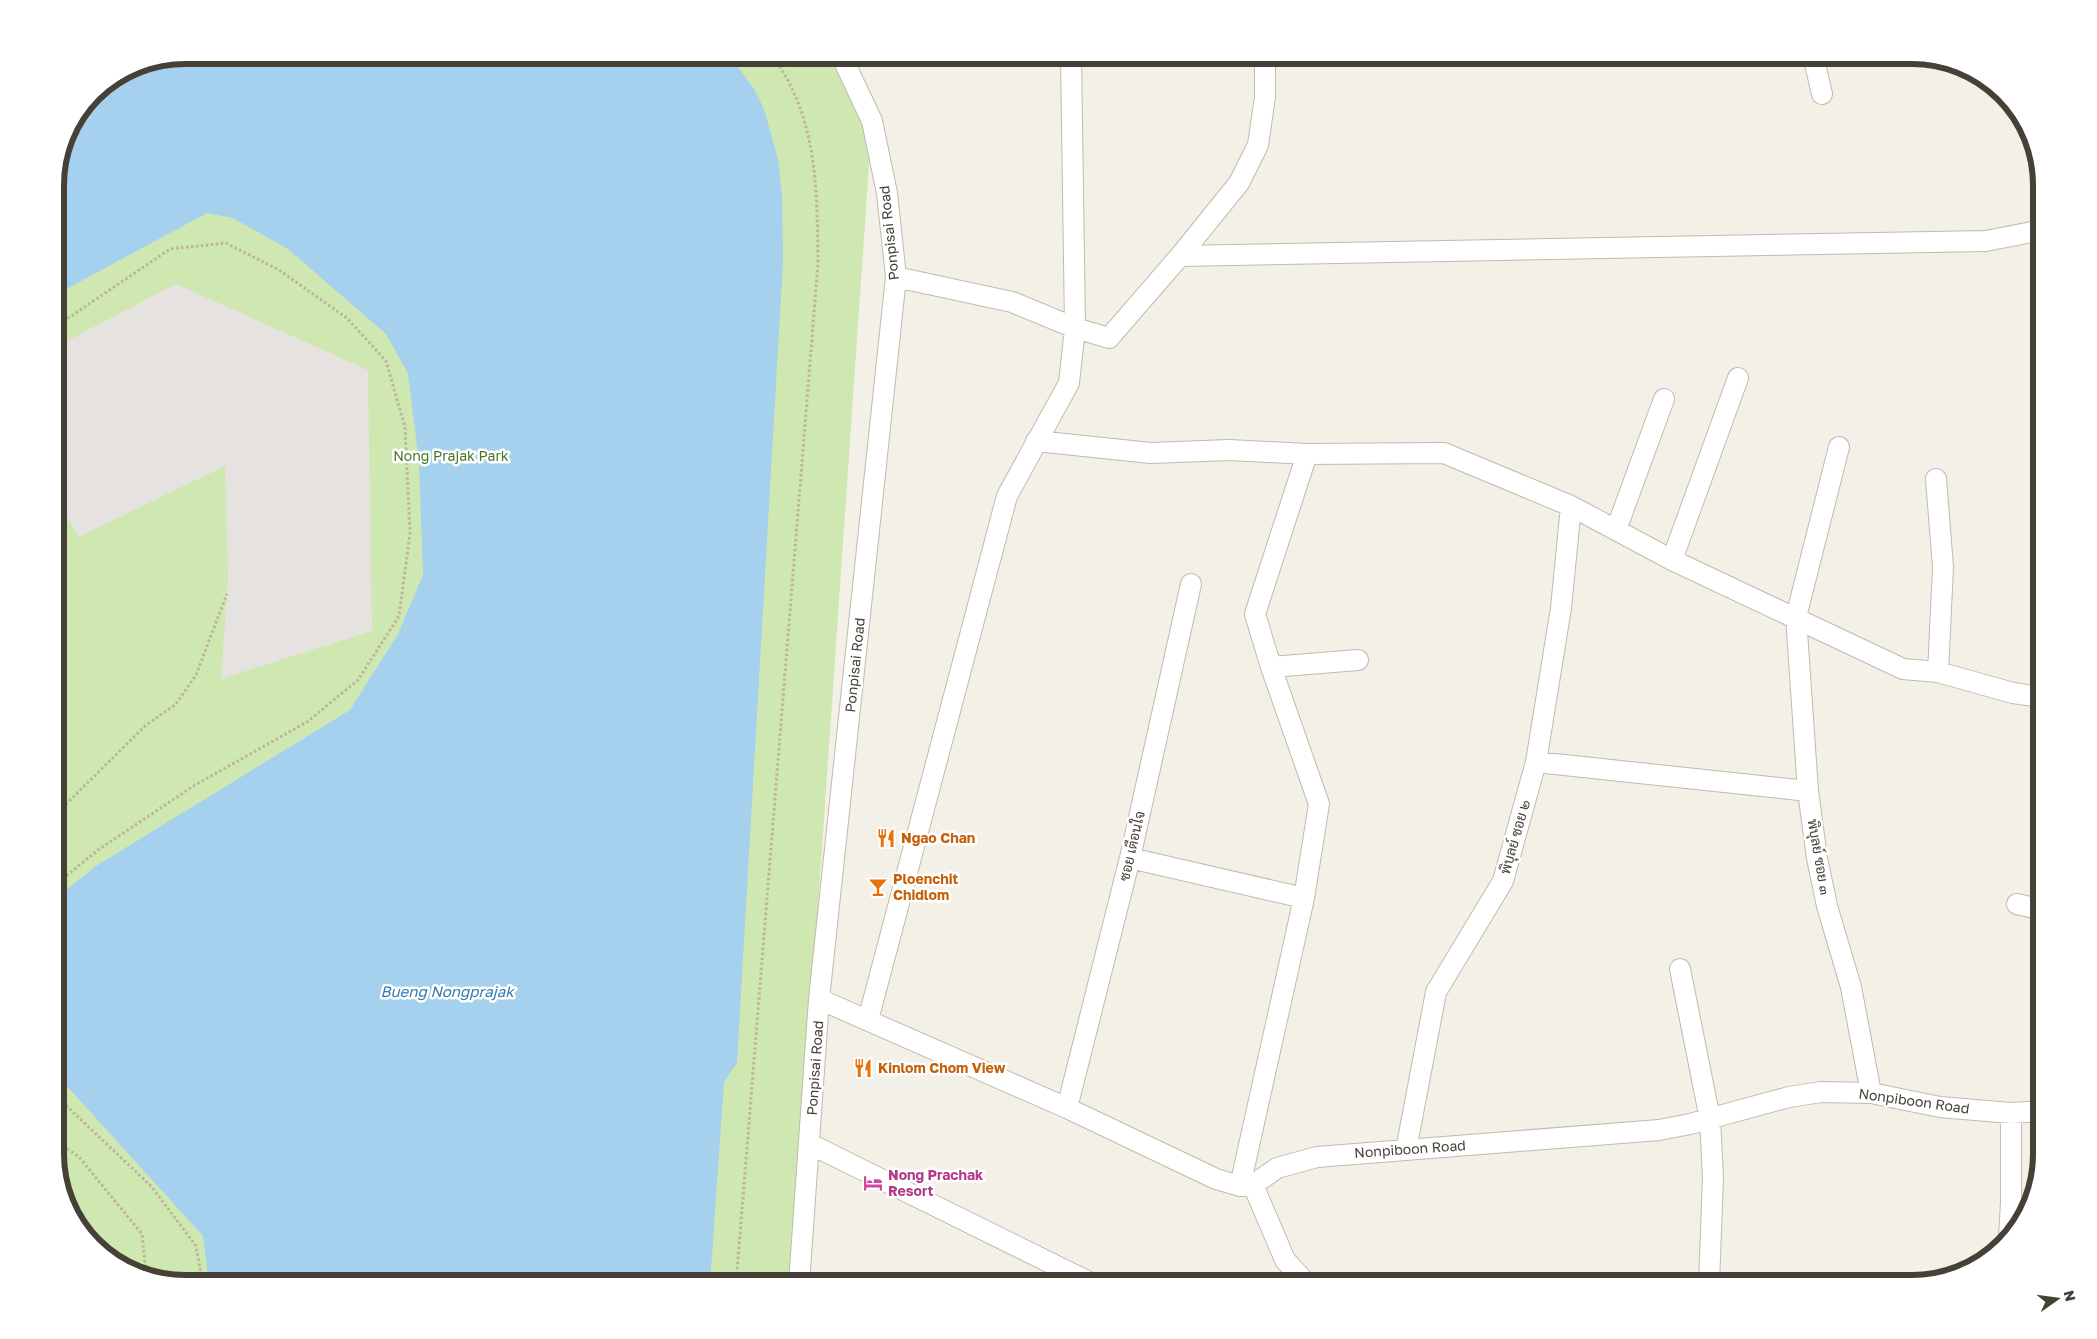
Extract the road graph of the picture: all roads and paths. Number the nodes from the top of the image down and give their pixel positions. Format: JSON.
{"nodes":[{"id":1,"x":779,"y":64,"type":"edge"},
{"id":2,"x":845,"y":64,"type":"edge"},
{"id":3,"x":1071,"y":64,"type":"edge"},
{"id":4,"x":1265,"y":64,"type":"edge"},
{"id":5,"x":1815,"y":64,"type":"edge"},
{"id":6,"x":1822,"y":94,"type":"dead end"},
{"id":7,"x":2033,"y":232,"type":"edge"},
{"id":8,"x":1180,"y":256,"type":"junction"},
{"id":9,"x":896,"y":276,"type":"junction"},
{"id":10,"x":64,"y":321,"type":"edge"},
{"id":11,"x":1075,"y":328,"type":"junction"},
{"id":12,"x":1738,"y":378,"type":"dead end"},
{"id":13,"x":1664,"y":399,"type":"dead end"},
{"id":14,"x":1036,"y":441,"type":"junction"},
{"id":15,"x":1839,"y":446,"type":"dead end"},
{"id":16,"x":1307,"y":454,"type":"junction"},
{"id":17,"x":1936,"y":479,"type":"dead end"},
{"id":18,"x":1571,"y":506,"type":"junction"},
{"id":19,"x":1616,"y":530,"type":"junction"},
{"id":20,"x":1672,"y":560,"type":"junction"},
{"id":21,"x":1191,"y":584,"type":"dead end"},
{"id":22,"x":227,"y":594,"type":"dead end"},
{"id":23,"x":1796,"y":617,"type":"junction"},
{"id":24,"x":1358,"y":660,"type":"dead end"},
{"id":25,"x":1271,"y":667,"type":"junction"},
{"id":26,"x":1938,"y":672,"type":"junction"},
{"id":27,"x":2033,"y":696,"type":"edge"},
{"id":28,"x":1536,"y":762,"type":"junction"},
{"id":29,"x":1808,"y":791,"type":"junction"},
{"id":30,"x":64,"y":806,"type":"edge"},
{"id":31,"x":1130,"y":858,"type":"junction"},
{"id":32,"x":64,"y":878,"type":"edge"},
{"id":33,"x":1304,"y":898,"type":"junction"},
{"id":34,"x":2017,"y":904,"type":"dead end"},
{"id":35,"x":2033,"y":908,"type":"edge"},
{"id":36,"x":1680,"y":969,"type":"dead end"},
{"id":37,"x":819,"y":999,"type":"junction"},
{"id":38,"x":868,"y":1020,"type":"junction"},
{"id":39,"x":1871,"y":1093,"type":"junction"},
{"id":40,"x":64,"y":1103,"type":"edge"},
{"id":41,"x":1067,"y":1108,"type":"junction"},
{"id":42,"x":2033,"y":1111,"type":"edge"},
{"id":43,"x":2011,"y":1112,"type":"junction"},
{"id":44,"x":1710,"y":1119,"type":"junction"},
{"id":45,"x":810,"y":1144,"type":"junction"},
{"id":46,"x":64,"y":1146,"type":"edge"},
{"id":47,"x":1406,"y":1150,"type":"junction"},
{"id":48,"x":1246,"y":1186,"type":"junction"},
{"id":49,"x":2010,"y":1225,"type":"edge"},
{"id":50,"x":146,"y":1269,"type":"edge"},
{"id":51,"x":201,"y":1275,"type":"edge"},
{"id":52,"x":737,"y":1275,"type":"edge"},
{"id":53,"x":800,"y":1275,"type":"edge"},
{"id":54,"x":1075,"y":1275,"type":"edge"},
{"id":55,"x":1299,"y":1275,"type":"edge"},
{"id":56,"x":1709,"y":1275,"type":"edge"}],
"edges":[{"from":1,"to":52,"type":"path"},
{"from":2,"to":9,"type":"street","name":"Ponpisai Road"},
{"from":3,"to":11,"type":"street"},
{"from":4,"to":8,"type":"street"},
{"from":5,"to":6,"type":"street"},
{"from":7,"to":8,"type":"street"},
{"from":8,"to":11,"type":"street"},
{"from":9,"to":11,"type":"street"},
{"from":9,"to":37,"type":"street","name":"Ponpisai Road"},
{"from":10,"to":32,"type":"path"},
{"from":11,"to":14,"type":"street"},
{"from":12,"to":20,"type":"street"},
{"from":13,"to":19,"type":"street"},
{"from":14,"to":16,"type":"street"},
{"from":14,"to":38,"type":"street"},
{"from":15,"to":23,"type":"street","name":"พิบุลย์ ซอย ๓"},
{"from":16,"to":18,"type":"street"},
{"from":16,"to":25,"type":"street"},
{"from":17,"to":26,"type":"street"},
{"from":18,"to":19,"type":"street"},
{"from":18,"to":28,"type":"street","name":"พิบุลย์ ซอย ๒"},
{"from":19,"to":20,"type":"street"},
{"from":20,"to":23,"type":"street"},
{"from":21,"to":31,"type":"street","name":"ซอย เตือนใจ"},
{"from":22,"to":30,"type":"path"},
{"from":23,"to":26,"type":"street"},
{"from":23,"to":29,"type":"street","name":"พิบุลย์ ซอย ๓"},
{"from":24,"to":25,"type":"street"},
{"from":25,"to":33,"type":"street"},
{"from":26,"to":27,"type":"street"},
{"from":28,"to":29,"type":"street"},
{"from":28,"to":47,"type":"street","name":"พิบุลย์ ซอย ๒"},
{"from":29,"to":39,"type":"street","name":"พิบุลย์ ซอย ๓"},
{"from":31,"to":33,"type":"street"},
{"from":31,"to":41,"type":"street","name":"ซอย เตือนใจ"},
{"from":33,"to":48,"type":"street"},
{"from":34,"to":35,"type":"street"},
{"from":36,"to":44,"type":"street"},
{"from":37,"to":38,"type":"street"},
{"from":37,"to":45,"type":"street","name":"Ponpisai Road"},
{"from":38,"to":41,"type":"street"},
{"from":39,"to":43,"type":"street","name":"Nonpiboon Road"},
{"from":39,"to":44,"type":"street","name":"Nonpiboon Road"},
{"from":40,"to":51,"type":"path"},
{"from":41,"to":48,"type":"street"},
{"from":42,"to":43,"type":"street","name":"Nonpiboon Road"},
{"from":43,"to":49,"type":"street"},
{"from":44,"to":47,"type":"street","name":"Nonpiboon Road"},
{"from":44,"to":56,"type":"street"},
{"from":45,"to":53,"type":"street","name":"Ponpisai Road"},
{"from":45,"to":54,"type":"street"},
{"from":46,"to":50,"type":"path"},
{"from":47,"to":48,"type":"street","name":"Nonpiboon Road"},
{"from":48,"to":55,"type":"street"}]}
